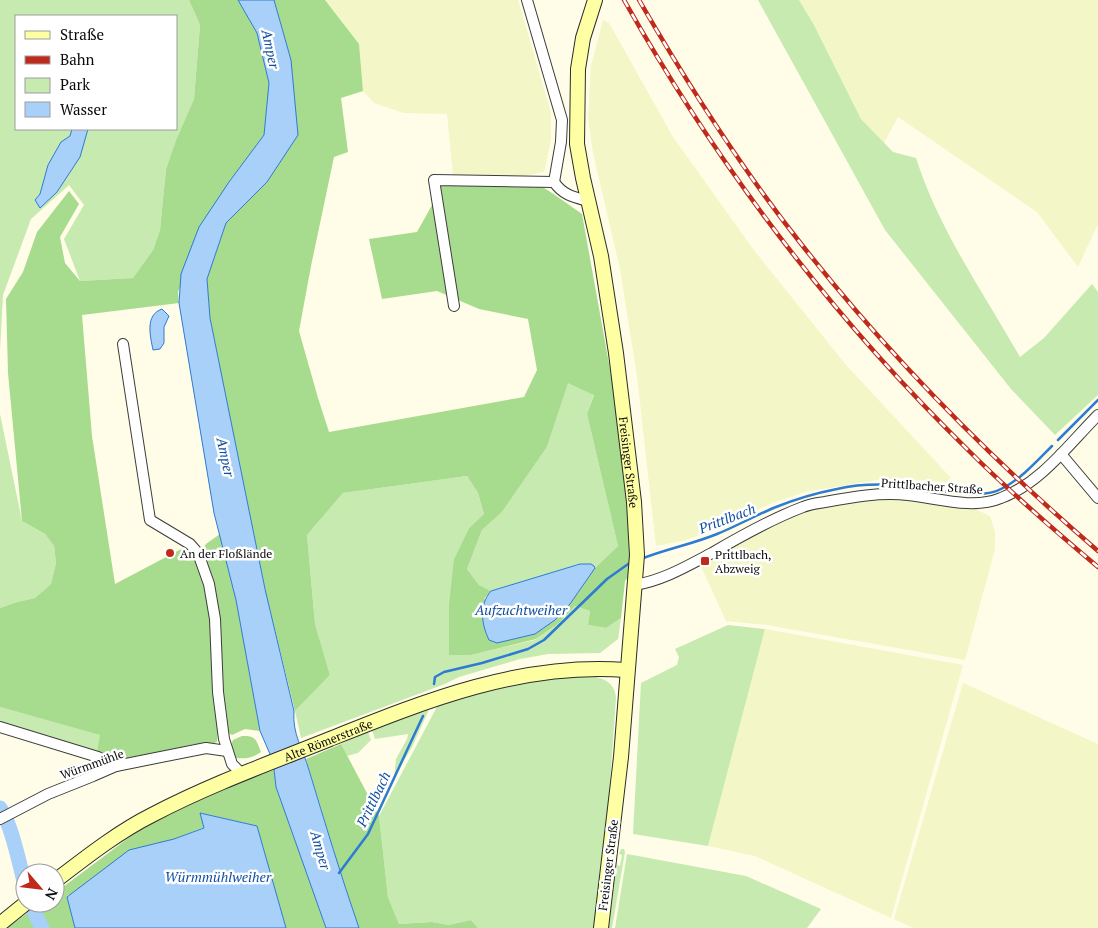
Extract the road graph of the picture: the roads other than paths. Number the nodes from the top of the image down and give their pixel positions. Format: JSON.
{"nodes":[{"id":1,"x":527,"y":0,"type":"edge"},
{"id":2,"x":595,"y":0,"type":"edge"},
{"id":3,"x":554,"y":182,"type":"junction"},
{"id":4,"x":588,"y":202,"type":"junction"},
{"id":5,"x":454,"y":306,"type":"dead end"},
{"id":6,"x":123,"y":344,"type":"dead end"},
{"id":7,"x":1098,"y":415,"type":"edge"},
{"id":8,"x":1058,"y":458,"type":"junction"},
{"id":9,"x":1098,"y":498,"type":"edge"},
{"id":10,"x":636,"y":585,"type":"junction"},
{"id":11,"x":626,"y":670,"type":"junction"},
{"id":12,"x":0,"y":728,"type":"edge"},
{"id":13,"x":227,"y":751,"type":"junction"},
{"id":14,"x":116,"y":766,"type":"junction"},
{"id":15,"x":242,"y":774,"type":"junction"},
{"id":16,"x":0,"y":819,"type":"edge"},
{"id":17,"x":65,"y":873,"type":"edge"},
{"id":18,"x":15,"y":912,"type":"edge"},
{"id":19,"x":0,"y":924,"type":"edge"},
{"id":20,"x":600,"y":928,"type":"edge"}],
"edges":[{"from":1,"to":3,"type":"street"},
{"from":2,"to":4,"type":"main road","name":"Freisinger Straße"},
{"from":3,"to":4,"type":"street"},
{"from":3,"to":5,"type":"street"},
{"from":4,"to":10,"type":"main road","name":"Freisinger Straße"},
{"from":6,"to":13,"type":"street"},
{"from":7,"to":8,"type":"street","name":"Prittlbacher Straße"},
{"from":8,"to":9,"type":"street"},
{"from":8,"to":10,"type":"street","name":"Prittlbacher Straße"},
{"from":10,"to":11,"type":"main road","name":"Freisinger Straße"},
{"from":11,"to":15,"type":"main road","name":"Alte Römerstraße"},
{"from":11,"to":20,"type":"main road","name":"Freisinger Straße"},
{"from":12,"to":14,"type":"street"},
{"from":13,"to":14,"type":"street","name":"Würmmühle"},
{"from":13,"to":15,"type":"street"},
{"from":14,"to":16,"type":"street","name":"Würmmühle"},
{"from":15,"to":17,"type":"main road","name":"Alte Römerstraße"},
{"from":18,"to":19,"type":"main road"}]}
